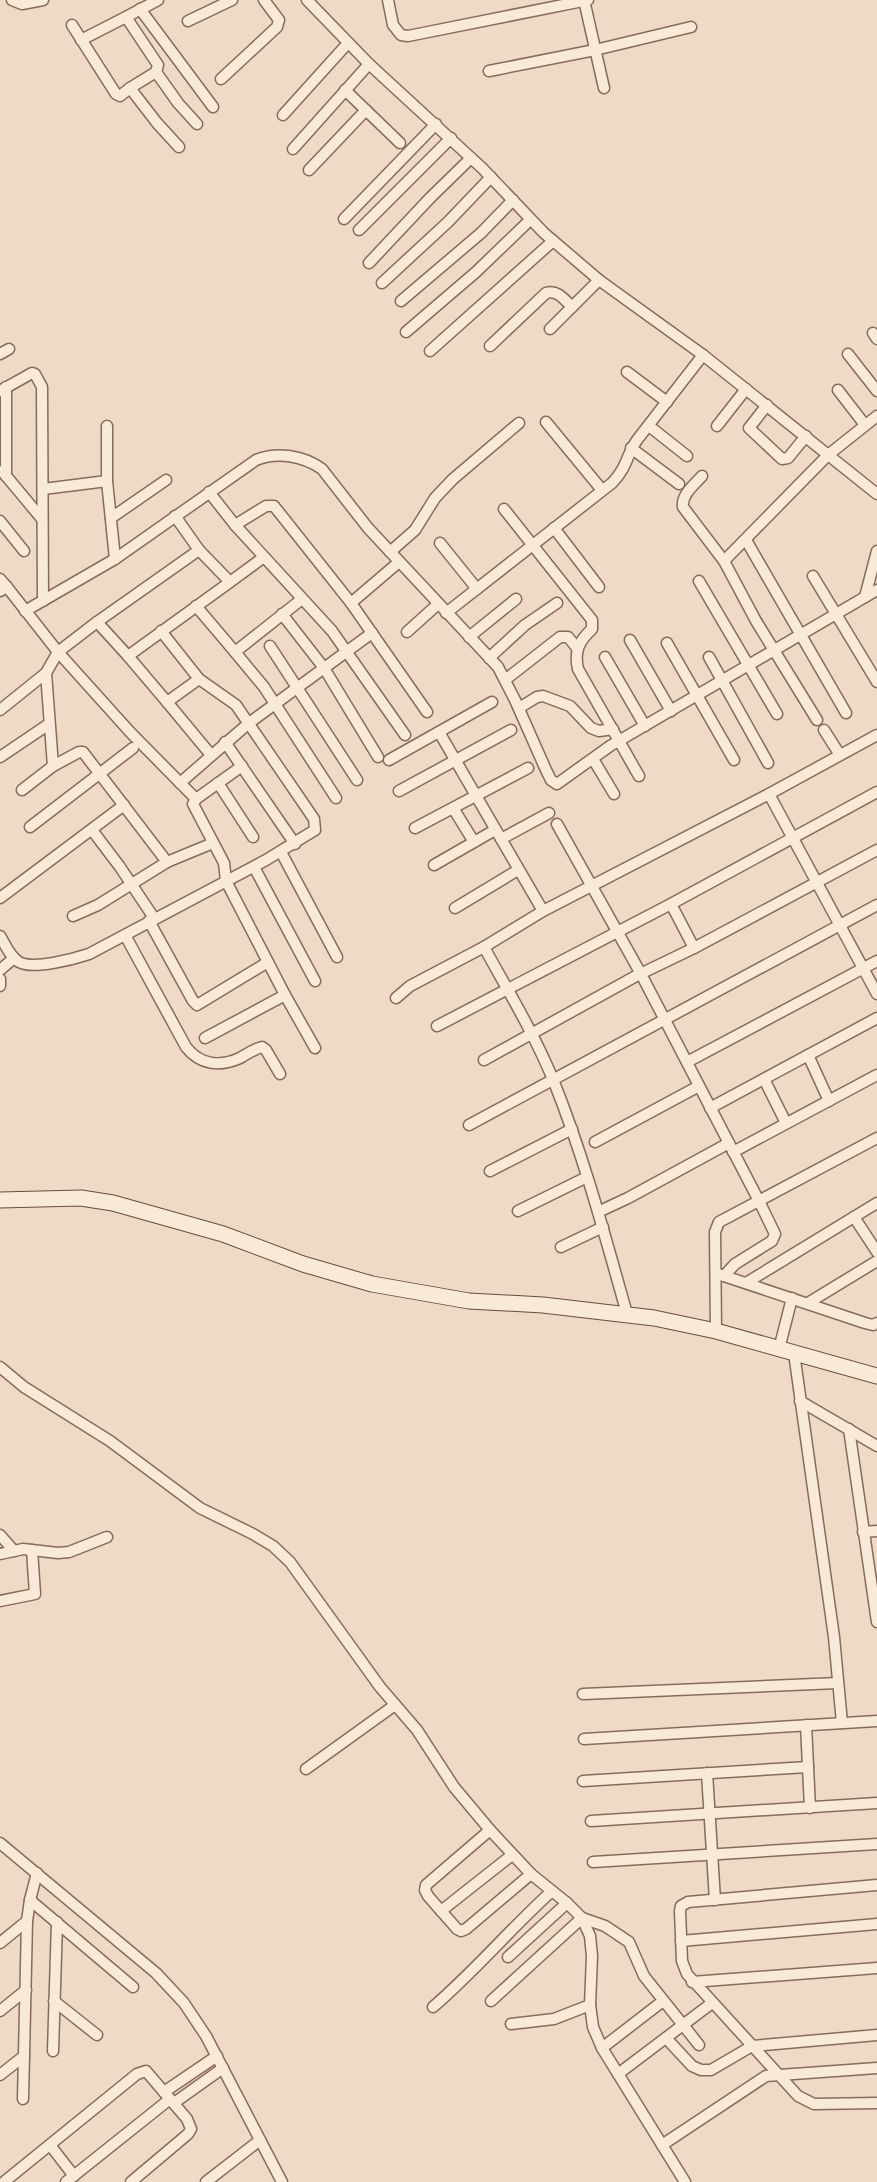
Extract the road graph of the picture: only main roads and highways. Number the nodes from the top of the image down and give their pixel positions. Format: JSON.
{"nodes":[{"id":1,"x":0,"y":1200,"type":"edge"},
{"id":2,"x":877,"y":1376,"type":"edge"}],
"edges":[{"from":1,"to":2,"type":"main road"}]}
